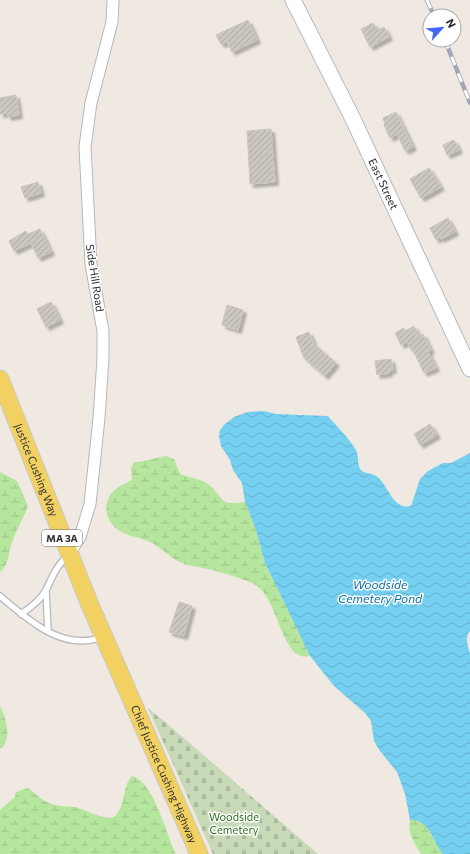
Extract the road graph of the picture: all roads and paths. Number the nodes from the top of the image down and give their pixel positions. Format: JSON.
{"nodes":[{"id":1,"x":113,"y":0,"type":"edge"},
{"id":2,"x":293,"y":0,"type":"edge"},
{"id":3,"x":470,"y":369,"type":"edge"},
{"id":4,"x":0,"y":380,"type":"edge"},
{"id":5,"x":68,"y":554,"type":"junction"},
{"id":6,"x":46,"y":591,"type":"junction"},
{"id":7,"x":0,"y":596,"type":"edge"},
{"id":8,"x":21,"y":614,"type":"junction"},
{"id":9,"x":48,"y":631,"type":"junction"},
{"id":10,"x":104,"y":637,"type":"junction"},
{"id":11,"x":129,"y":694,"type":"joint"},
{"id":12,"x":199,"y":854,"type":"edge"}],
"edges":[{"from":1,"to":5,"type":"street","name":"Side Hill Road"},
{"from":2,"to":3,"type":"main road","name":"East Street"},
{"from":4,"to":5,"type":"main road","name":"Justice Cushing Way","number":"MA 3A"},
{"from":5,"to":6,"type":"lane"},
{"from":5,"to":10,"type":"main road","name":"Justice Cushing Way","number":"MA 3A"},
{"from":6,"to":8,"type":"lane"},
{"from":6,"to":9,"type":"lane"},
{"from":7,"to":8,"type":"lane"},
{"from":8,"to":9,"type":"lane"},
{"from":9,"to":10,"type":"lane"},
{"from":10,"to":11,"type":"main road","name":"Justice Cushing Way","number":"MA 3A"},
{"from":11,"to":12,"type":"main road","name":"Chief Justice Cushing Highway","number":"MA 3A"}]}
